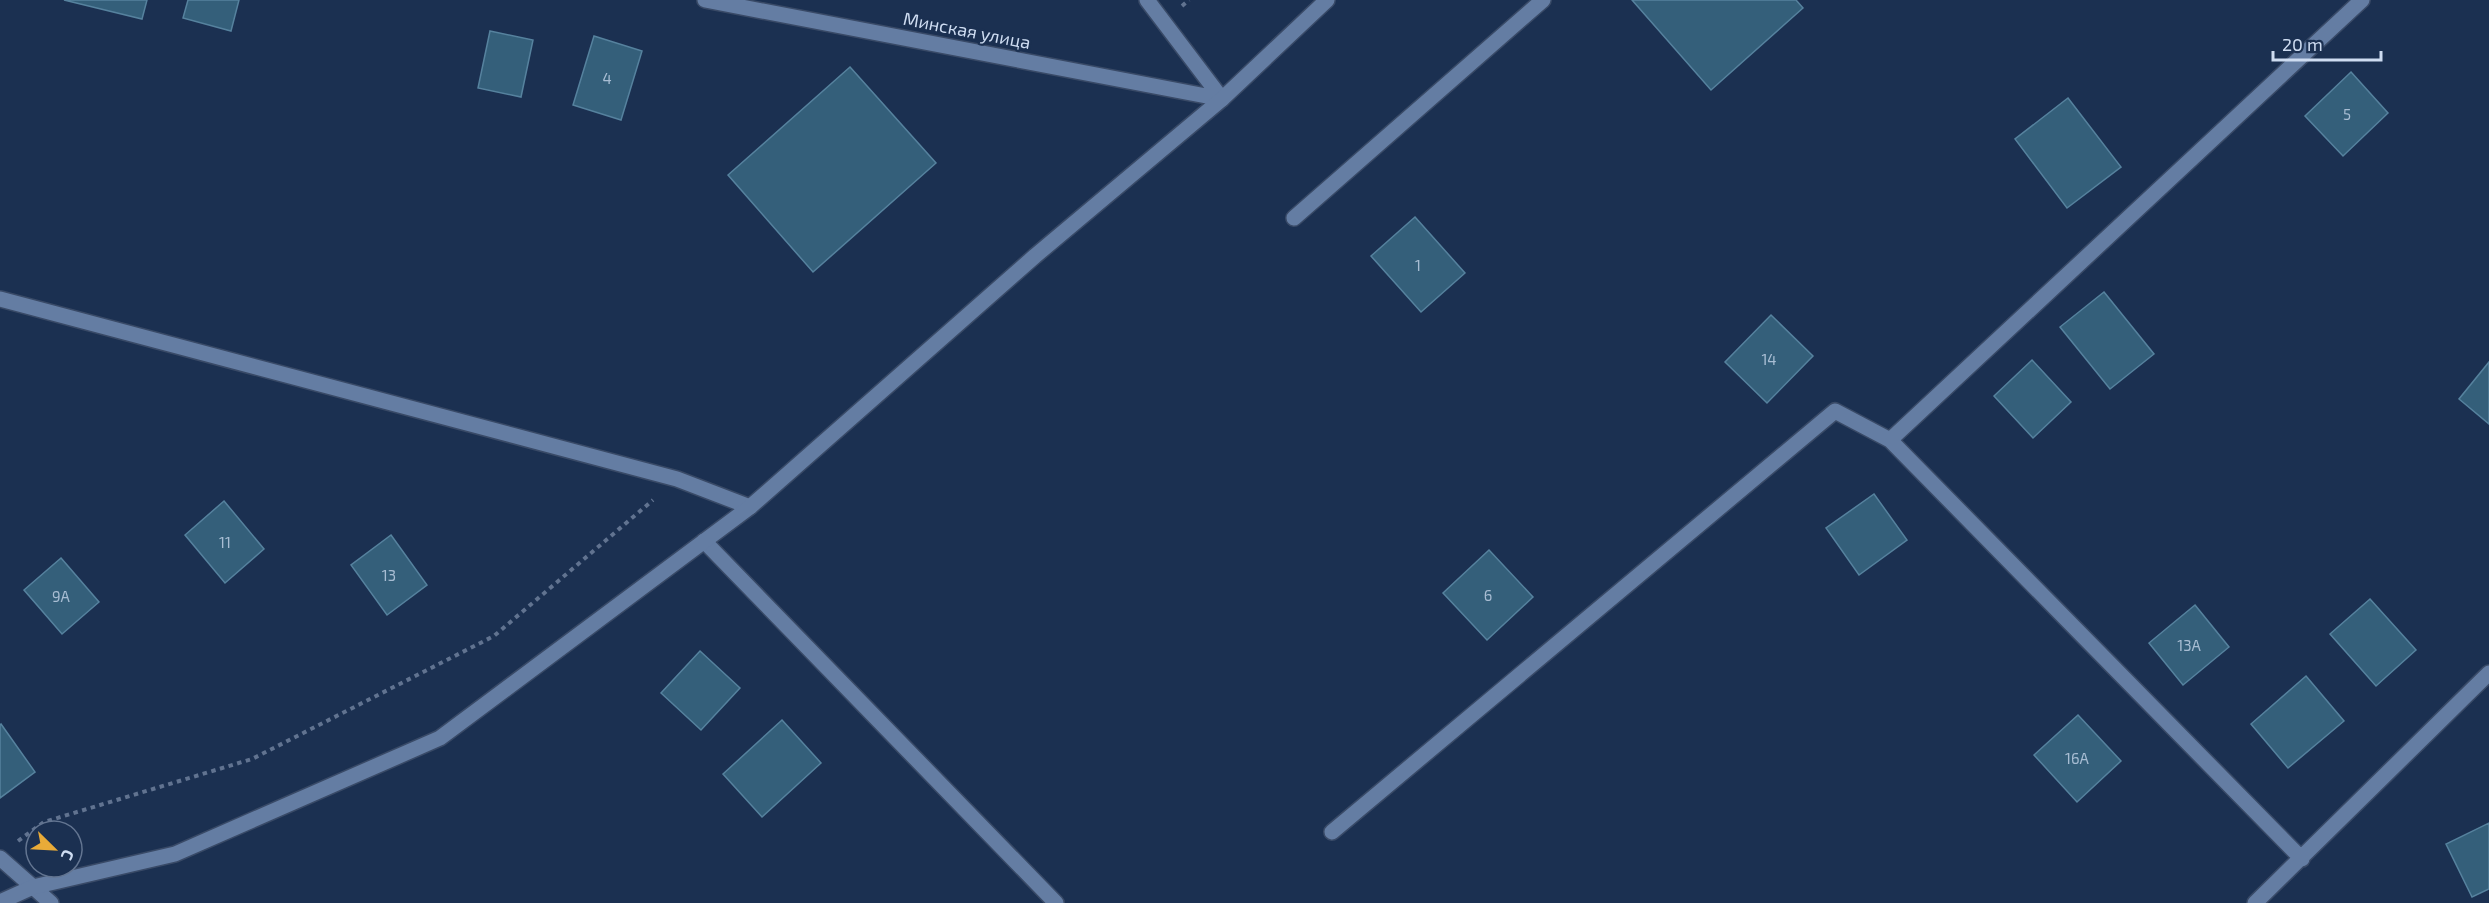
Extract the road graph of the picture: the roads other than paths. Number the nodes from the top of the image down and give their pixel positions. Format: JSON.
{"nodes":[{"id":1,"x":705,"y":0,"type":"edge"},
{"id":2,"x":1147,"y":0,"type":"edge"},
{"id":3,"x":1327,"y":0,"type":"edge"},
{"id":4,"x":1543,"y":0,"type":"edge"},
{"id":5,"x":2362,"y":0,"type":"edge"},
{"id":6,"x":1222,"y":99,"type":"junction"},
{"id":7,"x":1294,"y":218,"type":"dead end"},
{"id":8,"x":0,"y":299,"type":"edge"},
{"id":9,"x":1890,"y":440,"type":"junction"},
{"id":10,"x":750,"y":507,"type":"junction"},
{"id":11,"x":704,"y":541,"type":"junction"},
{"id":12,"x":2489,"y":673,"type":"edge"},
{"id":13,"x":1332,"y":831,"type":"dead end"},
{"id":14,"x":4,"y":852,"type":"edge"},
{"id":15,"x":2302,"y":859,"type":"junction"},
{"id":16,"x":33,"y":887,"type":"junction"},
{"id":17,"x":0,"y":902,"type":"edge"},
{"id":18,"x":51,"y":903,"type":"edge"},
{"id":19,"x":1056,"y":903,"type":"edge"},
{"id":20,"x":2254,"y":903,"type":"edge"}],
"edges":[{"from":1,"to":6,"type":"street","name":"Минская улица"},
{"from":2,"to":6,"type":"street"},
{"from":3,"to":6,"type":"street"},
{"from":4,"to":7,"type":"street"},
{"from":5,"to":9,"type":"street"},
{"from":6,"to":10,"type":"street"},
{"from":8,"to":10,"type":"street"},
{"from":9,"to":13,"type":"street"},
{"from":9,"to":15,"type":"street"},
{"from":10,"to":11,"type":"street"},
{"from":11,"to":16,"type":"street"},
{"from":11,"to":19,"type":"street"},
{"from":12,"to":15,"type":"street"},
{"from":14,"to":16,"type":"street"},
{"from":15,"to":20,"type":"street"},
{"from":16,"to":17,"type":"street"},
{"from":16,"to":18,"type":"street"}]}
